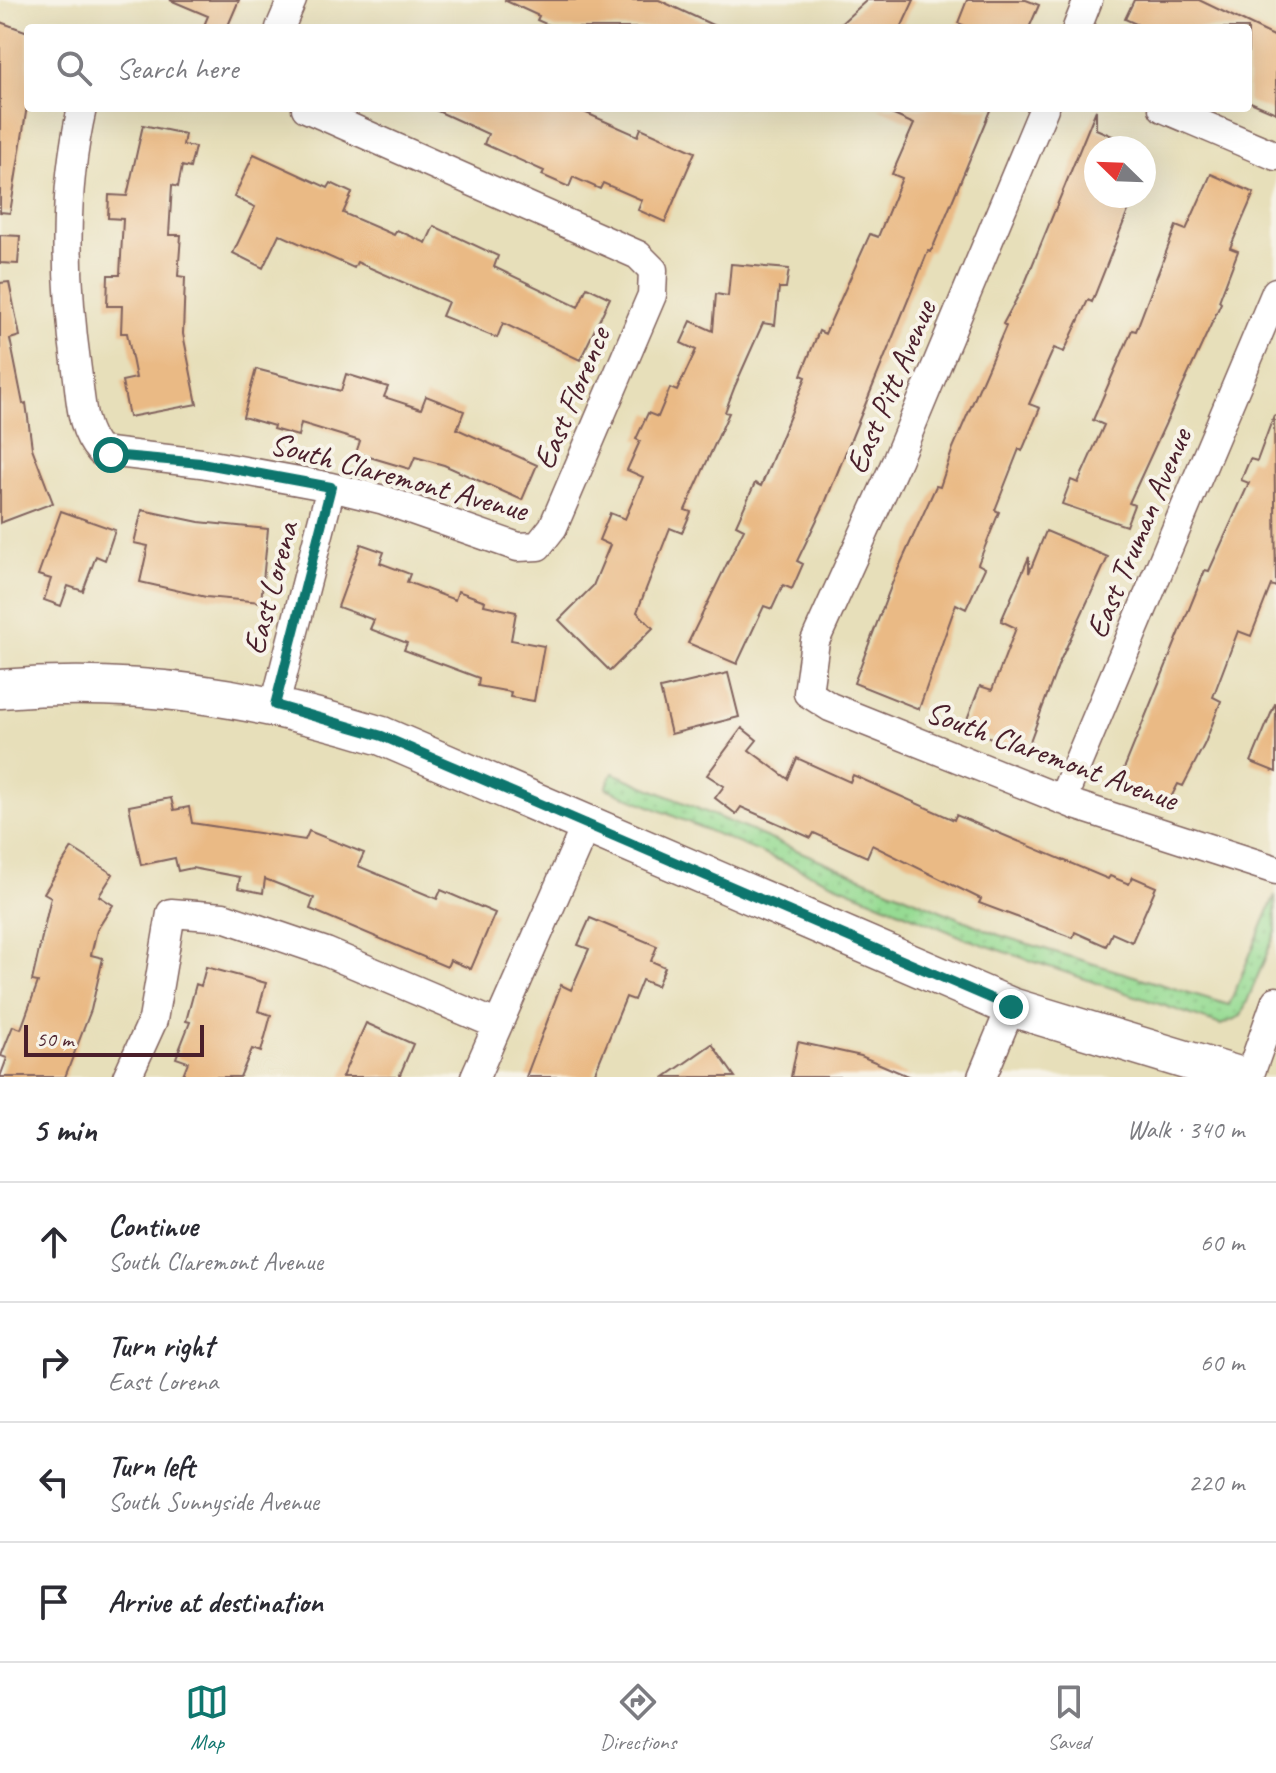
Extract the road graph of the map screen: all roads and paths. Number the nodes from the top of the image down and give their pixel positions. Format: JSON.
{"nodes":[{"id":1,"x":292,"y":0,"type":"edge"},
{"id":2,"x":1088,"y":0,"type":"edge"},
{"id":3,"x":282,"y":24,"type":"edge"},
{"id":4,"x":1079,"y":24,"type":"edge"},
{"id":5,"x":81,"y":112,"type":"edge"},
{"id":6,"x":315,"y":112,"type":"edge"},
{"id":7,"x":1042,"y":112,"type":"edge"},
{"id":8,"x":1172,"y":112,"type":"edge"},
{"id":9,"x":1276,"y":156,"type":"edge"},
{"id":10,"x":1276,"y":292,"type":"edge"},
{"id":11,"x":331,"y":487,"type":"junction"},
{"id":12,"x":538,"y":546,"type":"joint"},
{"id":13,"x":0,"y":689,"type":"edge"},
{"id":14,"x":808,"y":693,"type":"joint"},
{"id":15,"x":275,"y":705,"type":"junction"},
{"id":16,"x":1062,"y":800,"type":"junction"},
{"id":17,"x":586,"y":825,"type":"junction"},
{"id":18,"x":1276,"y":870,"type":"edge"},
{"id":19,"x":1276,"y":1001,"type":"edge"},
{"id":20,"x":1011,"y":1007,"type":"junction"},
{"id":21,"x":498,"y":1025,"type":"junction"},
{"id":22,"x":127,"y":1077,"type":"edge"},
{"id":23,"x":475,"y":1077,"type":"edge"},
{"id":24,"x":982,"y":1077,"type":"edge"},
{"id":25,"x":1242,"y":1077,"type":"edge"},
{"id":26,"x":1249,"y":1077,"type":"edge"}],
"edges":[{"from":1,"to":3,"type":"street"},
{"from":2,"to":4,"type":"street"},
{"from":5,"to":11,"type":"street","name":"South Claremont Avenue"},
{"from":6,"to":12,"type":"street","name":"East Florence"},
{"from":7,"to":14,"type":"street","name":"East Pitt Avenue"},
{"from":8,"to":9,"type":"street"},
{"from":10,"to":16,"type":"street","name":"East Truman Avenue"},
{"from":11,"to":12,"type":"street","name":"South Claremont Avenue"},
{"from":11,"to":15,"type":"street","name":"East Lorena"},
{"from":13,"to":15,"type":"street"},
{"from":14,"to":16,"type":"street","name":"South Claremont Avenue"},
{"from":15,"to":17,"type":"street"},
{"from":16,"to":18,"type":"street","name":"South Claremont Avenue"},
{"from":17,"to":20,"type":"street"},
{"from":17,"to":21,"type":"street"},
{"from":19,"to":26,"type":"street"},
{"from":20,"to":24,"type":"street"},
{"from":20,"to":25,"type":"street"},
{"from":21,"to":22,"type":"street"},
{"from":21,"to":23,"type":"street"}]}
